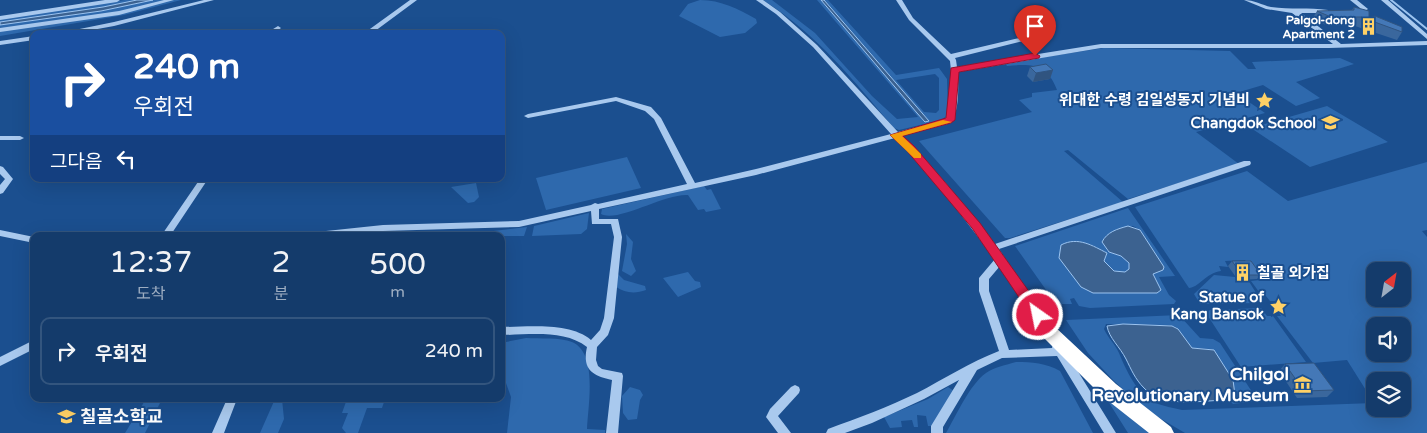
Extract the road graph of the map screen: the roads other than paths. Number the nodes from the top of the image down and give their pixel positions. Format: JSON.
{"nodes":[{"id":1,"x":117,"y":0,"type":"edge"},
{"id":2,"x":171,"y":0,"type":"edge"},
{"id":3,"x":211,"y":0,"type":"edge"},
{"id":4,"x":414,"y":0,"type":"edge"},
{"id":5,"x":759,"y":0,"type":"edge"},
{"id":6,"x":899,"y":0,"type":"edge"},
{"id":7,"x":1247,"y":0,"type":"edge"},
{"id":8,"x":1353,"y":0,"type":"edge"},
{"id":9,"x":1384,"y":0,"type":"edge"},
{"id":10,"x":1294,"y":11,"type":"junction"},
{"id":11,"x":1334,"y":11,"type":"edge"},
{"id":12,"x":1344,"y":11,"type":"edge"},
{"id":13,"x":0,"y":18,"type":"edge"},
{"id":14,"x":278,"y":28,"type":"dead end"},
{"id":15,"x":0,"y":30,"type":"edge"},
{"id":16,"x":97,"y":30,"type":"edge"},
{"id":17,"x":275,"y":30,"type":"edge"},
{"id":18,"x":372,"y":30,"type":"edge"},
{"id":19,"x":1049,"y":33,"type":"dead end"},
{"id":20,"x":1427,"y":37,"type":"edge"},
{"id":21,"x":30,"y":39,"type":"edge"},
{"id":22,"x":1427,"y":42,"type":"edge"},
{"id":23,"x":0,"y":43,"type":"edge"},
{"id":24,"x":1339,"y":45,"type":"junction"},
{"id":25,"x":950,"y":57,"type":"junction"},
{"id":26,"x":954,"y":70,"type":"junction"},
{"id":27,"x":528,"y":116,"type":"dead end"},
{"id":28,"x":895,"y":135,"type":"junction"},
{"id":29,"x":0,"y":138,"type":"edge"},
{"id":30,"x":20,"y":138,"type":"dead end"},
{"id":31,"x":1247,"y":163,"type":"dead end"},
{"id":32,"x":0,"y":169,"type":"edge"},
{"id":33,"x":202,"y":182,"type":"edge"},
{"id":34,"x":692,"y":185,"type":"junction"},
{"id":35,"x":0,"y":191,"type":"edge"},
{"id":36,"x":595,"y":206,"type":"junction"},
{"id":37,"x":167,"y":232,"type":"edge"},
{"id":38,"x":345,"y":232,"type":"edge"},
{"id":39,"x":0,"y":233,"type":"edge"},
{"id":40,"x":30,"y":239,"type":"edge"},
{"id":41,"x":993,"y":248,"type":"junction"},
{"id":42,"x":1000,"y":258,"type":"junction"},
{"id":43,"x":505,"y":331,"type":"edge"},
{"id":44,"x":1048,"y":331,"type":"junction"},
{"id":45,"x":30,"y":346,"type":"edge"},
{"id":46,"x":592,"y":346,"type":"junction"},
{"id":47,"x":1060,"y":352,"type":"junction"},
{"id":48,"x":1005,"y":354,"type":"junction"},
{"id":49,"x":0,"y":362,"type":"edge"},
{"id":50,"x":973,"y":367,"type":"junction"},
{"id":51,"x":796,"y":390,"type":"dead end"},
{"id":52,"x":231,"y":402,"type":"edge"},
{"id":53,"x":218,"y":433,"type":"edge"},
{"id":54,"x":612,"y":433,"type":"edge"},
{"id":55,"x":785,"y":433,"type":"edge"},
{"id":56,"x":832,"y":433,"type":"edge"},
{"id":57,"x":936,"y":433,"type":"edge"},
{"id":58,"x":1110,"y":433,"type":"edge"},
{"id":59,"x":1164,"y":433,"type":"edge"}],
"edges":[{"from":1,"to":13,"type":"street"},
{"from":2,"to":15,"type":"street"},
{"from":3,"to":16,"type":"street"},
{"from":4,"to":18,"type":"street"},
{"from":5,"to":28,"type":"street"},
{"from":6,"to":25,"type":"street"},
{"from":7,"to":10,"type":"street"},
{"from":8,"to":12,"type":"street"},
{"from":9,"to":20,"type":"street"},
{"from":10,"to":11,"type":"street"},
{"from":10,"to":24,"type":"street"},
{"from":14,"to":17,"type":"street"},
{"from":19,"to":25,"type":"street"},
{"from":21,"to":23,"type":"street"},
{"from":22,"to":24,"type":"street"},
{"from":24,"to":26,"type":"street"},
{"from":25,"to":26,"type":"street"},
{"from":26,"to":28,"type":"street"},
{"from":27,"to":34,"type":"street"},
{"from":28,"to":34,"type":"street"},
{"from":28,"to":41,"type":"street"},
{"from":29,"to":30,"type":"street"},
{"from":31,"to":41,"type":"street"},
{"from":32,"to":35,"type":"street"},
{"from":33,"to":37,"type":"street"},
{"from":34,"to":36,"type":"street"},
{"from":36,"to":38,"type":"street"},
{"from":36,"to":46,"type":"street"},
{"from":39,"to":40,"type":"street"},
{"from":41,"to":42,"type":"street"},
{"from":42,"to":44,"type":"street"},
{"from":42,"to":48,"type":"street"},
{"from":43,"to":46,"type":"street"},
{"from":44,"to":47,"type":"street"},
{"from":44,"to":59,"type":"highway"},
{"from":45,"to":49,"type":"street"},
{"from":46,"to":54,"type":"street"},
{"from":47,"to":48,"type":"street"},
{"from":47,"to":58,"type":"street"},
{"from":48,"to":50,"type":"street"},
{"from":50,"to":56,"type":"street"},
{"from":50,"to":57,"type":"street"},
{"from":51,"to":55,"type":"street"},
{"from":52,"to":53,"type":"street"}]}
